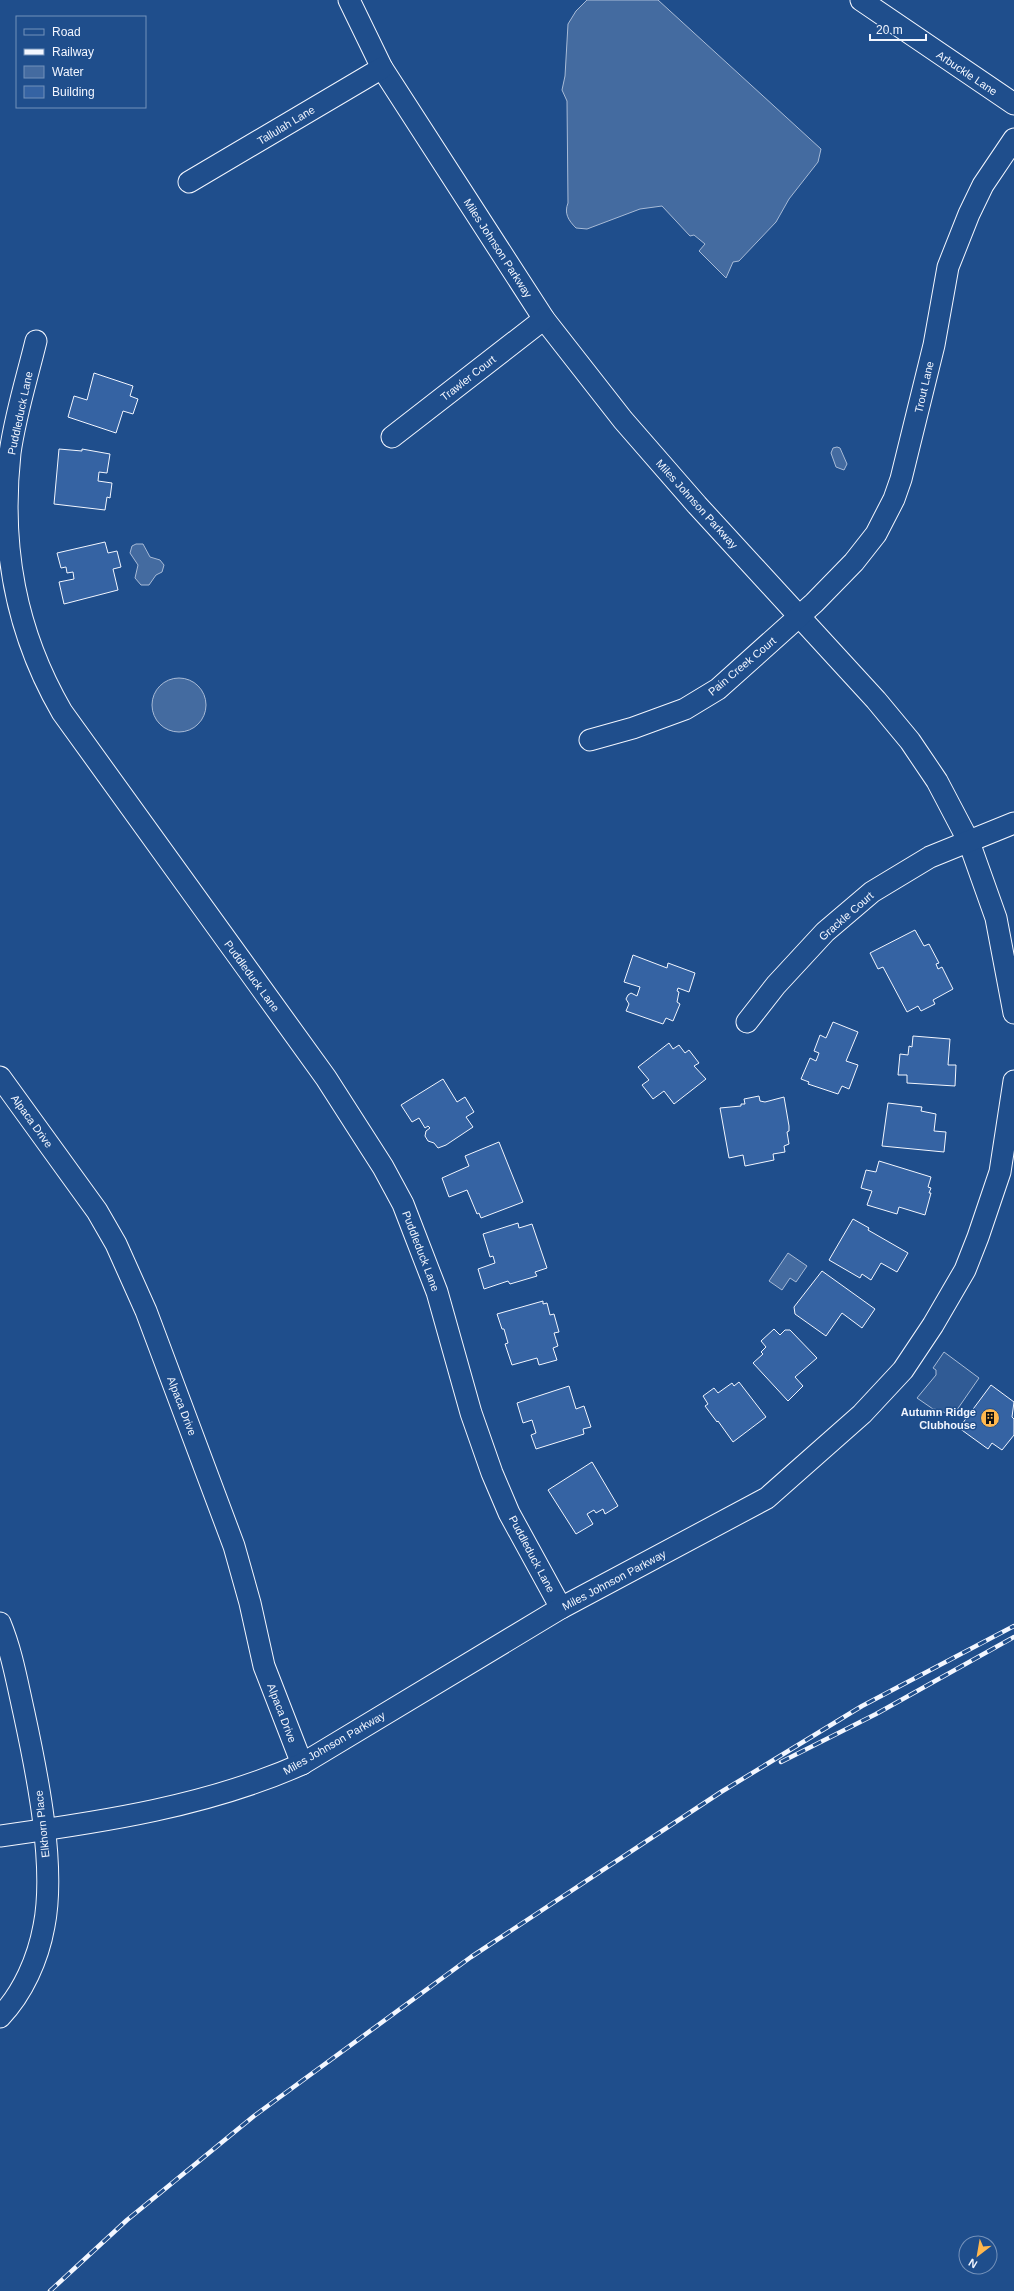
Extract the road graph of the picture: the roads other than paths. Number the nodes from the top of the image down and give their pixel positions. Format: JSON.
{"nodes":[{"id":1,"x":349,"y":0,"type":"edge"},
{"id":2,"x":861,"y":0,"type":"edge"},
{"id":3,"x":382,"y":68,"type":"junction"},
{"id":4,"x":1014,"y":104,"type":"edge"},
{"id":5,"x":1014,"y":139,"type":"edge"},
{"id":6,"x":189,"y":182,"type":"dead end"},
{"id":7,"x":544,"y":319,"type":"junction"},
{"id":8,"x":36,"y":341,"type":"dead end"},
{"id":9,"x":392,"y":437,"type":"dead end"},
{"id":10,"x":5,"y":574,"type":"edge"},
{"id":11,"x":799,"y":616,"type":"junction"},
{"id":12,"x":590,"y":740,"type":"dead end"},
{"id":13,"x":1014,"y":823,"type":"edge"},
{"id":14,"x":970,"y":842,"type":"junction"},
{"id":15,"x":1014,"y":1013,"type":"edge"},
{"id":16,"x":747,"y":1022,"type":"dead end"},
{"id":17,"x":0,"y":1077,"type":"edge"},
{"id":18,"x":1014,"y":1081,"type":"edge"},
{"id":19,"x":1007,"y":1174,"type":"edge"},
{"id":20,"x":561,"y":1608,"type":"junction"},
{"id":21,"x":0,"y":1623,"type":"edge"},
{"id":22,"x":302,"y":1764,"type":"junction"},
{"id":23,"x":44,"y":1830,"type":"junction"},
{"id":24,"x":0,"y":1836,"type":"edge"},
{"id":25,"x":0,"y":2017,"type":"edge"}],
"edges":[{"from":1,"to":3,"type":"street","name":"Miles Johnson Parkway"},
{"from":2,"to":4,"type":"street","name":"Arbuckle Lane"},
{"from":3,"to":6,"type":"street","name":"Tallulah Lane"},
{"from":3,"to":7,"type":"street","name":"Miles Johnson Parkway"},
{"from":5,"to":11,"type":"street","name":"Trout Lane"},
{"from":7,"to":9,"type":"street","name":"Trawler Court"},
{"from":7,"to":11,"type":"street","name":"Miles Johnson Parkway"},
{"from":8,"to":10,"type":"street","name":"Puddleduck Lane"},
{"from":10,"to":20,"type":"street","name":"Puddleduck Lane"},
{"from":11,"to":12,"type":"street","name":"Pain Creek Court"},
{"from":11,"to":14,"type":"street","name":"Miles Johnson Parkway"},
{"from":13,"to":14,"type":"street","name":"Grackle Court"},
{"from":14,"to":15,"type":"street","name":"Miles Johnson Parkway"},
{"from":14,"to":16,"type":"street","name":"Grackle Court"},
{"from":17,"to":22,"type":"street","name":"Alpaca Drive"},
{"from":18,"to":19,"type":"street","name":"Miles Johnson Parkway"},
{"from":19,"to":20,"type":"street","name":"Miles Johnson Parkway"},
{"from":20,"to":22,"type":"street","name":"Miles Johnson Parkway"},
{"from":21,"to":23,"type":"street","name":"Elkhorn Place"},
{"from":22,"to":23,"type":"street","name":"Miles Johnson Parkway"},
{"from":23,"to":24,"type":"street","name":"Miles Johnson Parkway"},
{"from":23,"to":25,"type":"street","name":"Elkhorn Place"}]}
